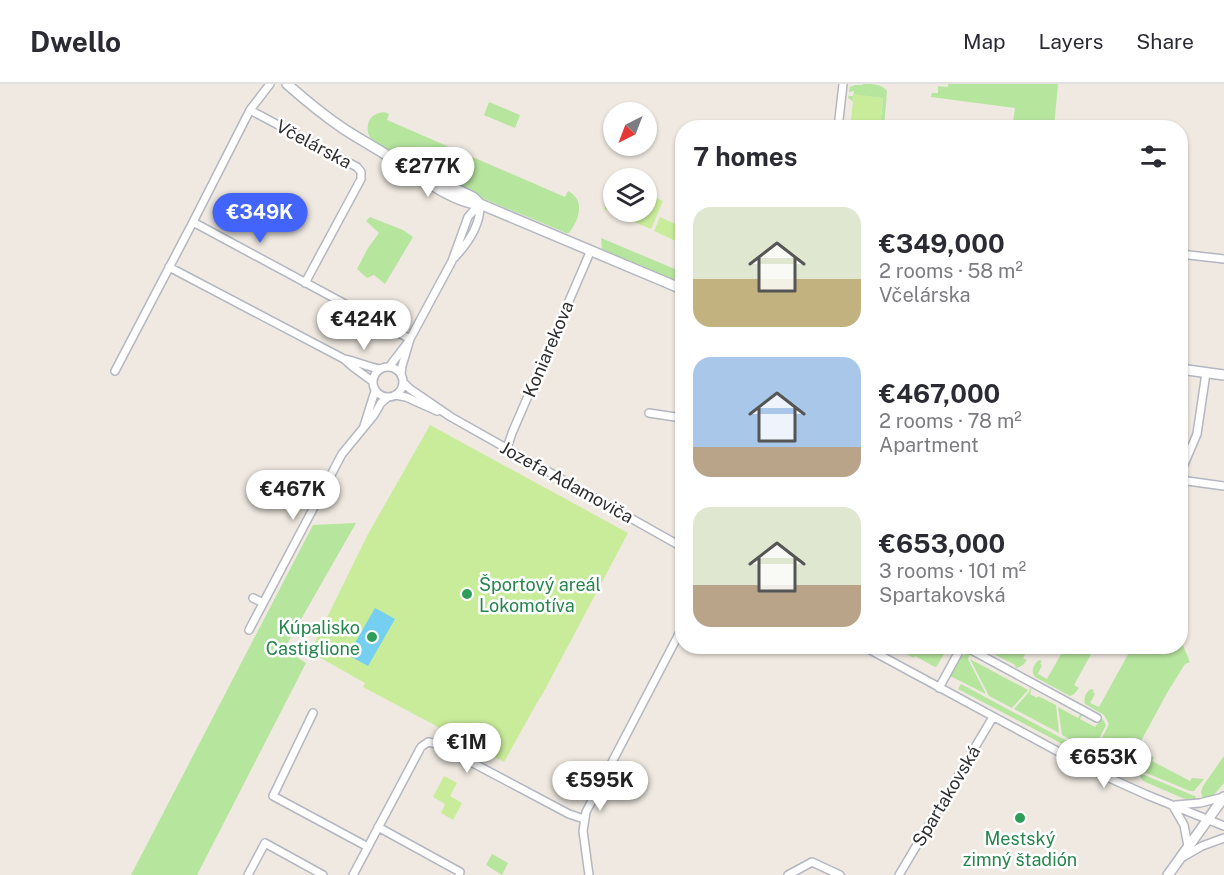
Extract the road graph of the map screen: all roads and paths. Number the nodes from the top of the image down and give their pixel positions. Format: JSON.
{"nodes":[{"id":1,"x":270,"y":84,"type":"edge"},
{"id":2,"x":286,"y":84,"type":"edge"},
{"id":3,"x":843,"y":84,"type":"edge"},
{"id":4,"x":250,"y":111,"type":"junction"},
{"id":5,"x":839,"y":120,"type":"edge"},
{"id":6,"x":391,"y":158,"type":"junction"},
{"id":7,"x":461,"y":199,"type":"junction"},
{"id":8,"x":480,"y":204,"type":"junction"},
{"id":9,"x":495,"y":211,"type":"junction"},
{"id":10,"x":468,"y":217,"type":"junction"},
{"id":11,"x":480,"y":218,"type":"junction"},
{"id":12,"x":192,"y":222,"type":"junction"},
{"id":13,"x":591,"y":250,"type":"junction"},
{"id":14,"x":1188,"y":255,"type":"edge"},
{"id":15,"x":1224,"y":259,"type":"edge"},
{"id":16,"x":452,"y":261,"type":"junction"},
{"id":17,"x":169,"y":267,"type":"junction"},
{"id":18,"x":305,"y":283,"type":"junction"},
{"id":19,"x":675,"y":286,"type":"edge"},
{"id":20,"x":410,"y":339,"type":"junction"},
{"id":21,"x":344,"y":358,"type":"junction"},
{"id":22,"x":389,"y":367,"type":"junction"},
{"id":23,"x":380,"y":369,"type":"junction"},
{"id":24,"x":1188,"y":370,"type":"edge"},
{"id":25,"x":115,"y":372,"type":"dead end"},
{"id":26,"x":1206,"y":373,"type":"junction"},
{"id":27,"x":1224,"y":375,"type":"edge"},
{"id":28,"x":402,"y":378,"type":"junction"},
{"id":29,"x":372,"y":381,"type":"junction"},
{"id":30,"x":375,"y":391,"type":"junction"},
{"id":31,"x":392,"y":396,"type":"junction"},
{"id":32,"x":649,"y":413,"type":"dead end"},
{"id":33,"x":451,"y":417,"type":"junction"},
{"id":34,"x":675,"y":417,"type":"edge"},
{"id":35,"x":364,"y":426,"type":"junction"},
{"id":36,"x":507,"y":448,"type":"junction"},
{"id":37,"x":1188,"y":455,"type":"edge"},
{"id":38,"x":1188,"y":481,"type":"edge"},
{"id":39,"x":312,"y":482,"type":"dead end"},
{"id":40,"x":1224,"y":486,"type":"edge"},
{"id":41,"x":324,"y":488,"type":"junction"},
{"id":42,"x":675,"y":543,"type":"edge"},
{"id":43,"x":274,"y":564,"type":"dead end"},
{"id":44,"x":282,"y":569,"type":"junction"},
{"id":45,"x":253,"y":598,"type":"dead end"},
{"id":46,"x":263,"y":603,"type":"junction"},
{"id":47,"x":249,"y":630,"type":"dead end"},
{"id":48,"x":675,"y":641,"type":"edge"},
{"id":49,"x":877,"y":654,"type":"edge"},
{"id":50,"x":958,"y":654,"type":"edge"},
{"id":51,"x":978,"y":654,"type":"edge"},
{"id":52,"x":939,"y":688,"type":"junction"},
{"id":53,"x":313,"y":713,"type":"dead end"},
{"id":54,"x":993,"y":717,"type":"junction"},
{"id":55,"x":1097,"y":718,"type":"dead end"},
{"id":56,"x":1224,"y":797,"type":"edge"},
{"id":57,"x":1173,"y":806,"type":"junction"},
{"id":58,"x":584,"y":819,"type":"junction"},
{"id":59,"x":1207,"y":820,"type":"junction"},
{"id":60,"x":1224,"y":826,"type":"edge"},
{"id":61,"x":378,"y":827,"type":"junction"},
{"id":62,"x":1224,"y":838,"type":"edge"},
{"id":63,"x":1188,"y":846,"type":"junction"},
{"id":64,"x":368,"y":847,"type":"junction"},
{"id":65,"x":1179,"y":860,"type":"junction"},
{"id":66,"x":248,"y":875,"type":"edge"},
{"id":67,"x":323,"y":875,"type":"edge"},
{"id":68,"x":352,"y":875,"type":"edge"},
{"id":69,"x":459,"y":875,"type":"edge"},
{"id":70,"x":589,"y":875,"type":"edge"},
{"id":71,"x":788,"y":875,"type":"edge"},
{"id":72,"x":840,"y":875,"type":"edge"},
{"id":73,"x":899,"y":875,"type":"edge"},
{"id":74,"x":1167,"y":875,"type":"edge"}],
"edges":[{"from":1,"to":4,"type":"street"},
{"from":2,"to":6,"type":"street"},
{"from":3,"to":5,"type":"street"},
{"from":4,"to":12,"type":"street"},
{"from":4,"to":18,"type":"street","name":"Včelárska"},
{"from":6,"to":7,"type":"street"},
{"from":6,"to":8,"type":"street"},
{"from":7,"to":8,"type":"street"},
{"from":7,"to":10,"type":"street"},
{"from":8,"to":9,"type":"street"},
{"from":8,"to":10,"type":"street"},
{"from":8,"to":11,"type":"street"},
{"from":9,"to":11,"type":"street"},
{"from":9,"to":13,"type":"street"},
{"from":10,"to":16,"type":"street"},
{"from":11,"to":16,"type":"street"},
{"from":12,"to":17,"type":"street"},
{"from":12,"to":18,"type":"street"},
{"from":13,"to":19,"type":"street"},
{"from":13,"to":36,"type":"street","name":"Koniarekova"},
{"from":14,"to":15,"type":"street"},
{"from":16,"to":20,"type":"street"},
{"from":17,"to":21,"type":"street"},
{"from":17,"to":25,"type":"street"},
{"from":18,"to":20,"type":"street"},
{"from":20,"to":22,"type":"street"},
{"from":20,"to":28,"type":"street"},
{"from":21,"to":23,"type":"street"},
{"from":21,"to":29,"type":"street"},
{"from":22,"to":23,"type":"street"},
{"from":22,"to":28,"type":"street"},
{"from":23,"to":29,"type":"street"},
{"from":24,"to":26,"type":"street"},
{"from":26,"to":27,"type":"street"},
{"from":26,"to":37,"type":"street"},
{"from":28,"to":31,"type":"street"},
{"from":28,"to":33,"type":"street","name":"Jozefa Adamoviča"},
{"from":29,"to":30,"type":"street"},
{"from":30,"to":31,"type":"street"},
{"from":30,"to":35,"type":"street"},
{"from":31,"to":33,"type":"street","name":"Jozefa Adamoviča"},
{"from":31,"to":35,"type":"street"},
{"from":32,"to":34,"type":"street"},
{"from":33,"to":36,"type":"street","name":"Jozefa Adamoviča"},
{"from":35,"to":41,"type":"street"},
{"from":36,"to":42,"type":"street","name":"Jozefa Adamoviča"},
{"from":38,"to":40,"type":"street"},
{"from":39,"to":41,"type":"street"},
{"from":41,"to":44,"type":"street"},
{"from":43,"to":44,"type":"street"},
{"from":44,"to":46,"type":"street"},
{"from":45,"to":46,"type":"street"},
{"from":46,"to":47,"type":"street"},
{"from":48,"to":58,"type":"street"},
{"from":49,"to":52,"type":"street"},
{"from":50,"to":52,"type":"street"},
{"from":51,"to":55,"type":"street"},
{"from":52,"to":54,"type":"street"},
{"from":53,"to":64,"type":"street"},
{"from":54,"to":57,"type":"street"},
{"from":54,"to":73,"type":"street","name":"Spartakovská"},
{"from":56,"to":57,"type":"street"},
{"from":56,"to":59,"type":"street"},
{"from":57,"to":59,"type":"street"},
{"from":57,"to":63,"type":"street"},
{"from":58,"to":61,"type":"street"},
{"from":58,"to":70,"type":"street"},
{"from":59,"to":60,"type":"street"},
{"from":59,"to":63,"type":"street"},
{"from":61,"to":64,"type":"street"},
{"from":61,"to":69,"type":"street"},
{"from":62,"to":65,"type":"street"},
{"from":63,"to":65,"type":"street"},
{"from":64,"to":68,"type":"street"},
{"from":65,"to":74,"type":"street"},
{"from":66,"to":67,"type":"street"},
{"from":71,"to":72,"type":"street"}]}
